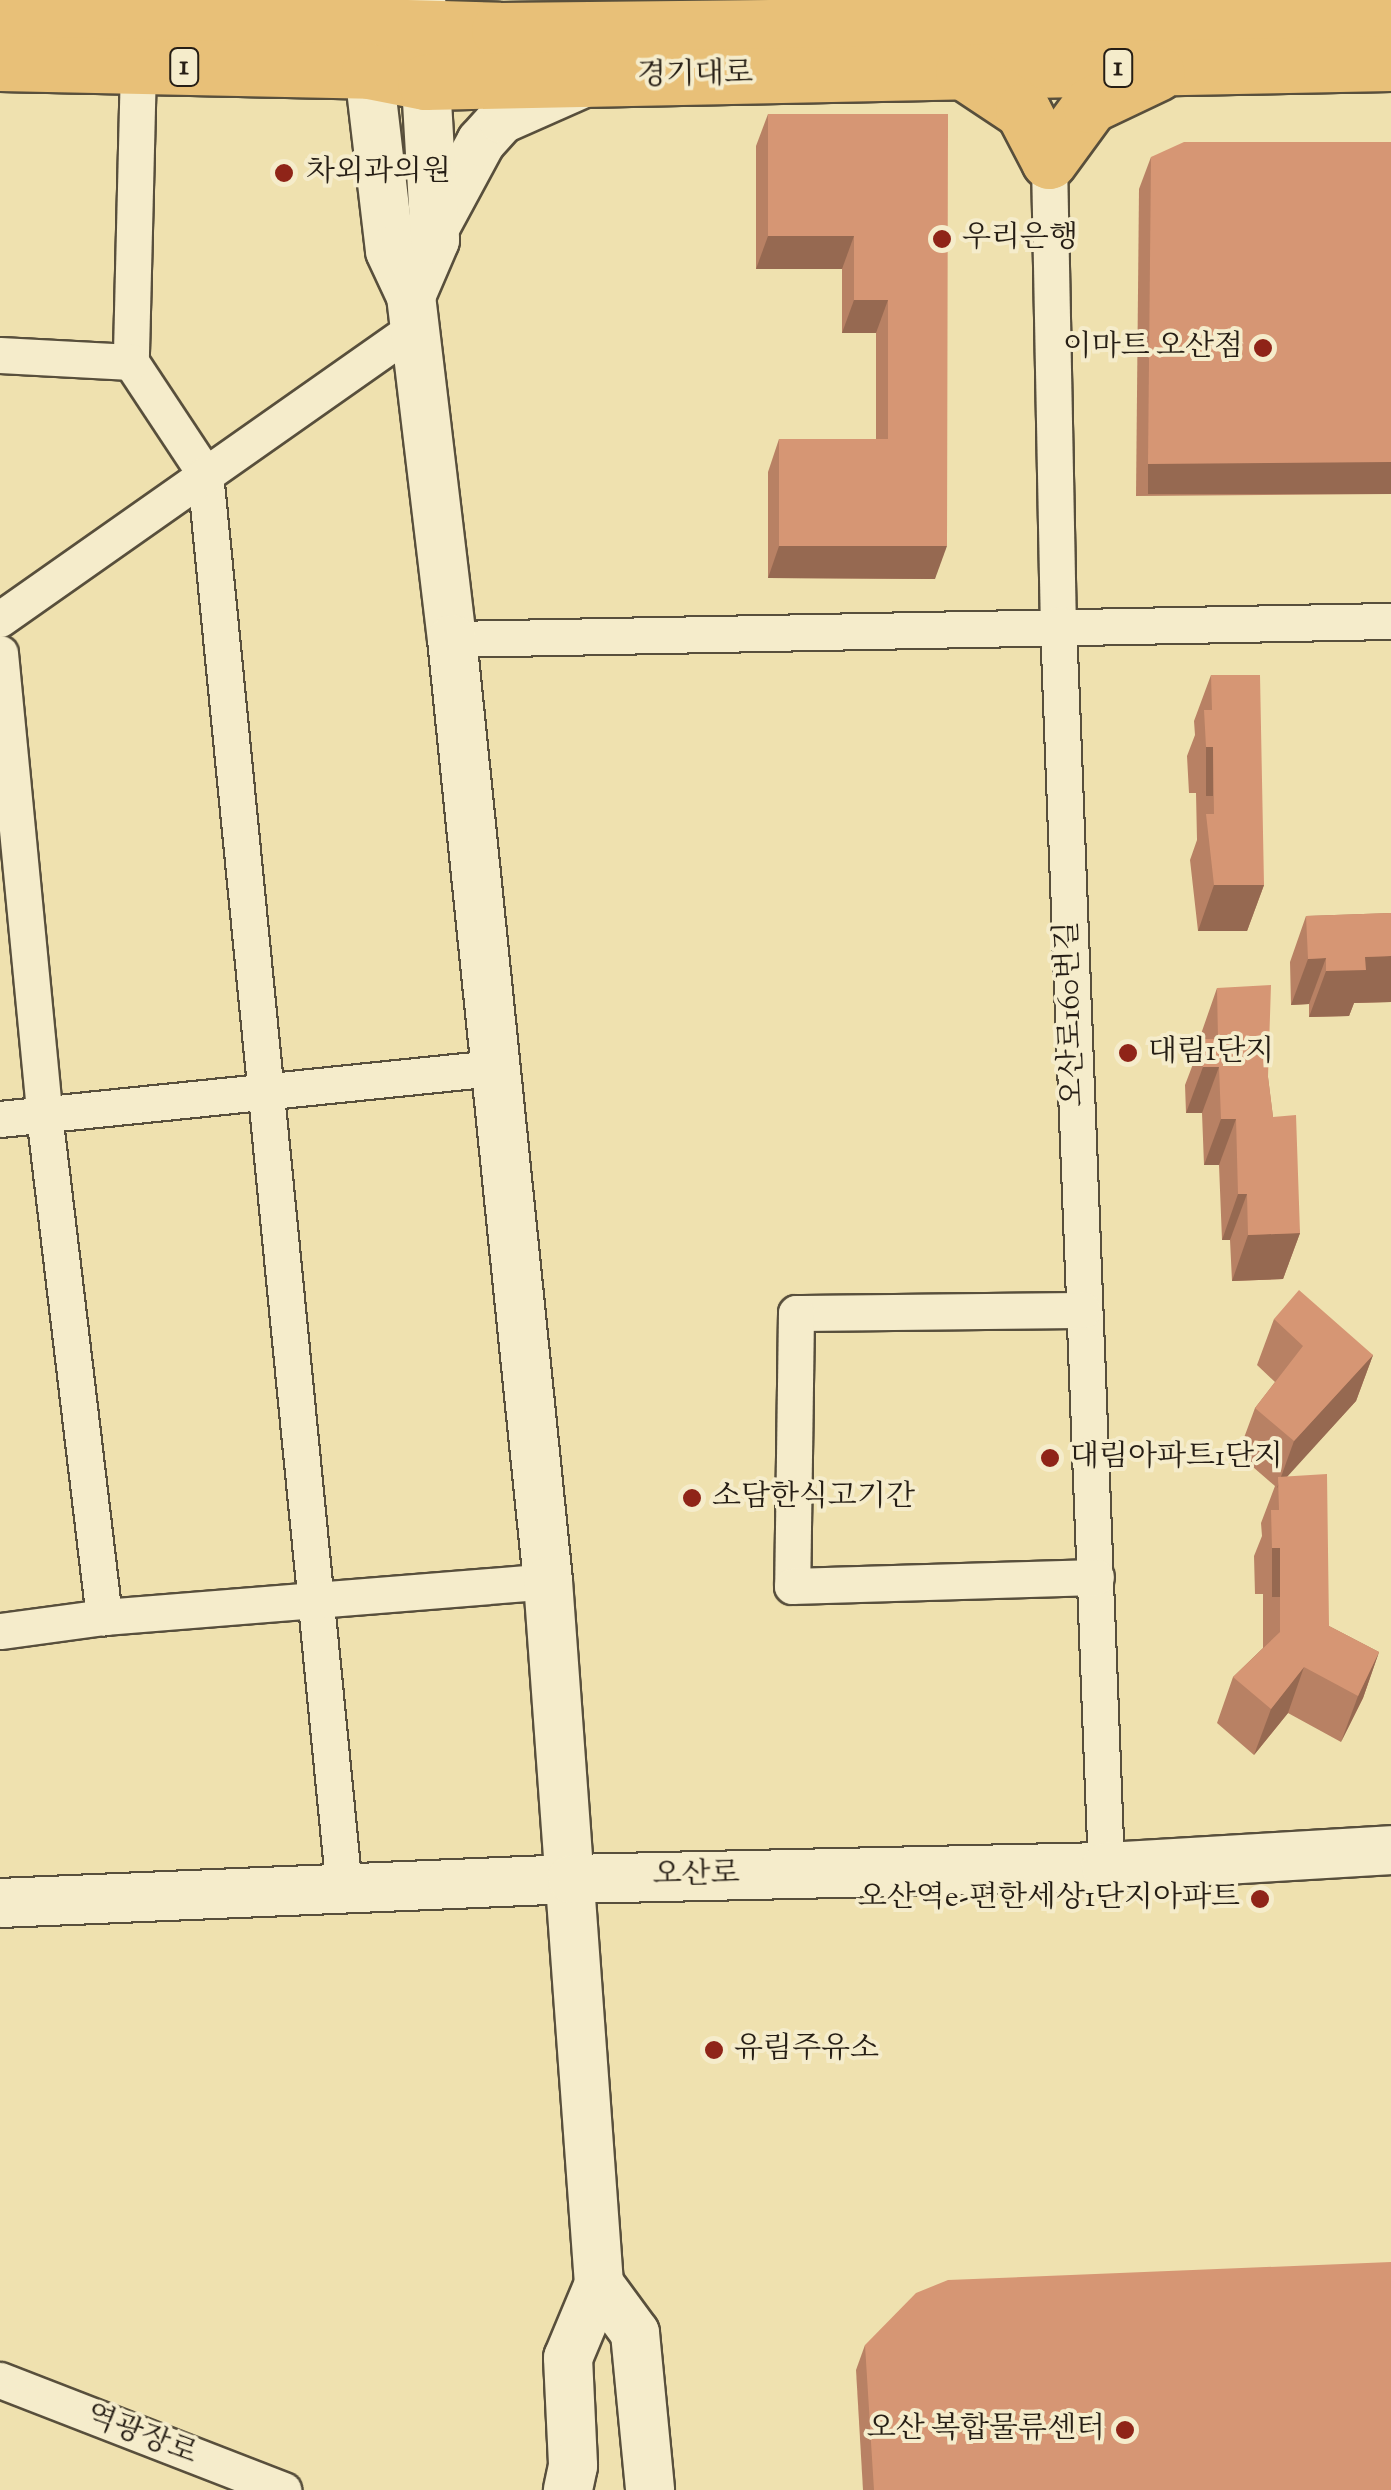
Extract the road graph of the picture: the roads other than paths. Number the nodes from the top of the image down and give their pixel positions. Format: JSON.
{"nodes":[{"id":1,"x":905,"y":7,"type":"edge"},
{"id":2,"x":428,"y":9,"type":"edge"},
{"id":3,"x":0,"y":15,"type":"edge"},
{"id":4,"x":1391,"y":20,"type":"edge"},
{"id":5,"x":265,"y":29,"type":"edge"},
{"id":6,"x":365,"y":31,"type":"edge"},
{"id":7,"x":0,"y":63,"type":"edge"},
{"id":8,"x":1391,"y":64,"type":"edge"},
{"id":9,"x":138,"y":66,"type":"junction"},
{"id":10,"x":1168,"y":67,"type":"junction"},
{"id":11,"x":962,"y":71,"type":"junction"},
{"id":12,"x":844,"y":74,"type":"junction"},
{"id":13,"x":598,"y":78,"type":"junction"},
{"id":14,"x":426,"y":82,"type":"junction"},
{"id":15,"x":377,"y":147,"type":"junction"},
{"id":16,"x":1049,"y":161,"type":"junction"},
{"id":17,"x":434,"y":229,"type":"junction"},
{"id":18,"x":412,"y":312,"type":"junction"},
{"id":19,"x":0,"y":355,"type":"edge"},
{"id":20,"x":131,"y":362,"type":"junction"},
{"id":21,"x":205,"y":474,"type":"junction"},
{"id":22,"x":0,"y":619,"type":"edge"},
{"id":23,"x":1391,"y":621,"type":"edge"},
{"id":24,"x":1058,"y":624,"type":"junction"},
{"id":25,"x":452,"y":639,"type":"junction"},
{"id":26,"x":0,"y":652,"type":"edge"},
{"id":27,"x":496,"y":1068,"type":"junction"},
{"id":28,"x":265,"y":1092,"type":"junction"},
{"id":29,"x":44,"y":1114,"type":"junction"},
{"id":30,"x":0,"y":1119,"type":"edge"},
{"id":31,"x":1083,"y":1310,"type":"junction"},
{"id":32,"x":1096,"y":1577,"type":"junction"},
{"id":33,"x":548,"y":1581,"type":"junction"},
{"id":34,"x":319,"y":1600,"type":"junction"},
{"id":35,"x":104,"y":1617,"type":"junction"},
{"id":36,"x":0,"y":1631,"type":"edge"},
{"id":37,"x":1391,"y":1850,"type":"edge"},
{"id":38,"x":1106,"y":1867,"type":"junction"},
{"id":39,"x":572,"y":1879,"type":"junction"},
{"id":40,"x":344,"y":1888,"type":"junction"},
{"id":41,"x":0,"y":1903,"type":"edge"},
{"id":42,"x":599,"y":2284,"type":"junction"},
{"id":43,"x":0,"y":2380,"type":"edge"},
{"id":44,"x":575,"y":2482,"type":"edge"},
{"id":45,"x":283,"y":2490,"type":"edge"},
{"id":46,"x":650,"y":2490,"type":"edge"}],
"edges":[{"from":1,"to":2,"type":"main road","name":"경기대로","number":"1"},
{"from":1,"to":4,"type":"main road","name":"경기대로","number":"1"},
{"from":1,"to":12,"type":"main road"},
{"from":2,"to":6,"type":"main road","name":"경기대로","number":"1"},
{"from":2,"to":14,"type":"street"},
{"from":3,"to":5,"type":"main road","name":"경기대로","number":"1"},
{"from":5,"to":6,"type":"main road","name":"경기대로","number":"1"},
{"from":5,"to":9,"type":"main road","name":"경기대로","number":"1"},
{"from":5,"to":15,"type":"street"},
{"from":6,"to":14,"type":"main road","name":"경기대로","number":"1"},
{"from":6,"to":15,"type":"street"},
{"from":7,"to":9,"type":"main road","name":"경기대로","number":"1"},
{"from":8,"to":10,"type":"main road","name":"경기대로","number":"1"},
{"from":9,"to":20,"type":"street"},
{"from":10,"to":11,"type":"main road","name":"경기대로","number":"1"},
{"from":10,"to":16,"type":"main road"},
{"from":11,"to":12,"type":"main road","name":"경기대로","number":"1"},
{"from":11,"to":16,"type":"main road"},
{"from":12,"to":13,"type":"main road","name":"경기대로","number":"1"},
{"from":13,"to":14,"type":"main road","name":"경기대로","number":"1"},
{"from":13,"to":17,"type":"street"},
{"from":14,"to":17,"type":"street"},
{"from":15,"to":18,"type":"street"},
{"from":16,"to":24,"type":"street","name":"오산로160번길"},
{"from":17,"to":18,"type":"street"},
{"from":18,"to":21,"type":"street"},
{"from":18,"to":25,"type":"street"},
{"from":19,"to":20,"type":"street"},
{"from":20,"to":21,"type":"street"},
{"from":21,"to":22,"type":"street"},
{"from":21,"to":28,"type":"street"},
{"from":23,"to":24,"type":"street"},
{"from":24,"to":25,"type":"street"},
{"from":24,"to":31,"type":"street","name":"오산로160번길"},
{"from":25,"to":27,"type":"street"},
{"from":26,"to":29,"type":"street"},
{"from":27,"to":28,"type":"street"},
{"from":27,"to":33,"type":"street"},
{"from":28,"to":29,"type":"street"},
{"from":28,"to":34,"type":"street"},
{"from":29,"to":30,"type":"street"},
{"from":29,"to":35,"type":"street"},
{"from":31,"to":32,"type":"street","name":"오산로160번길"},
{"from":31,"to":32,"type":"street"},
{"from":32,"to":38,"type":"street","name":"오산로160번길"},
{"from":33,"to":34,"type":"street"},
{"from":33,"to":39,"type":"street"},
{"from":34,"to":35,"type":"street"},
{"from":34,"to":40,"type":"street"},
{"from":35,"to":36,"type":"street"},
{"from":37,"to":38,"type":"street","name":"오산로"},
{"from":38,"to":39,"type":"street","name":"오산로"},
{"from":39,"to":40,"type":"street","name":"오산로"},
{"from":39,"to":42,"type":"street"},
{"from":40,"to":41,"type":"street","name":"오산로"},
{"from":42,"to":44,"type":"street"},
{"from":42,"to":46,"type":"street"},
{"from":43,"to":45,"type":"street","name":"역광장로"}]}
